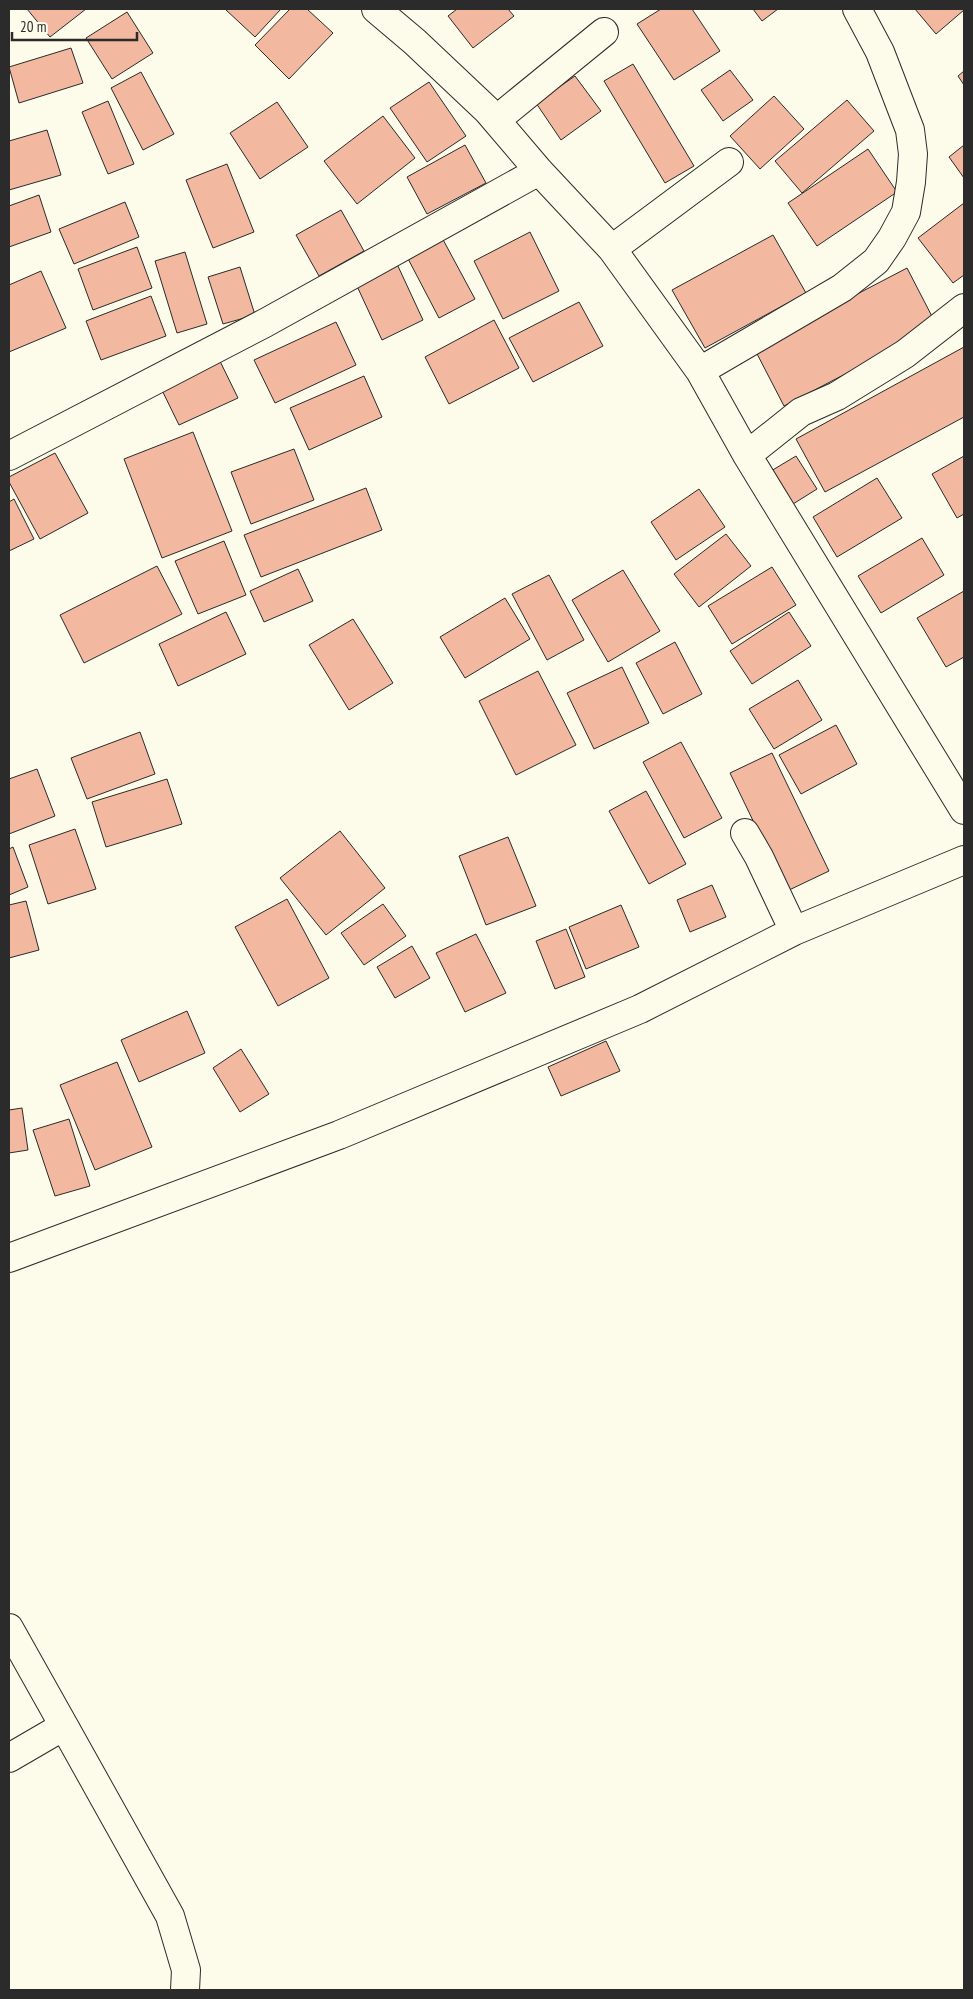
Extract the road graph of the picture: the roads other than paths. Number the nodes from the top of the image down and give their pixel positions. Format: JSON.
{"nodes":[{"id":1,"x":376,"y":9,"type":"edge"},
{"id":2,"x":857,"y":9,"type":"edge"},
{"id":3,"x":604,"y":32,"type":"dead end"},
{"id":4,"x":496,"y":120,"type":"junction"},
{"id":5,"x":729,"y":162,"type":"dead end"},
{"id":6,"x":539,"y":171,"type":"junction"},
{"id":7,"x":612,"y":248,"type":"junction"},
{"id":8,"x":964,"y":308,"type":"edge"},
{"id":9,"x":700,"y":371,"type":"junction"},
{"id":10,"x":747,"y":455,"type":"junction"},
{"id":11,"x":9,"y":456,"type":"edge"},
{"id":12,"x":964,"y":810,"type":"edge"},
{"id":13,"x":745,"y":833,"type":"dead end"},
{"id":14,"x":964,"y":860,"type":"edge"},
{"id":15,"x":794,"y":931,"type":"junction"},
{"id":16,"x":9,"y":1258,"type":"edge"},
{"id":17,"x":9,"y":1628,"type":"edge"},
{"id":18,"x":64,"y":1726,"type":"junction"},
{"id":19,"x":9,"y":1758,"type":"edge"},
{"id":20,"x":185,"y":1990,"type":"edge"}],
"edges":[{"from":1,"to":4,"type":"street"},
{"from":2,"to":9,"type":"street"},
{"from":3,"to":4,"type":"street"},
{"from":4,"to":6,"type":"street"},
{"from":5,"to":7,"type":"street"},
{"from":6,"to":7,"type":"street"},
{"from":6,"to":11,"type":"street"},
{"from":7,"to":9,"type":"street"},
{"from":8,"to":10,"type":"street"},
{"from":9,"to":10,"type":"street"},
{"from":10,"to":12,"type":"street"},
{"from":13,"to":15,"type":"street"},
{"from":14,"to":15,"type":"street"},
{"from":15,"to":16,"type":"street"},
{"from":17,"to":18,"type":"street"},
{"from":18,"to":19,"type":"street"},
{"from":18,"to":20,"type":"street"}]}
